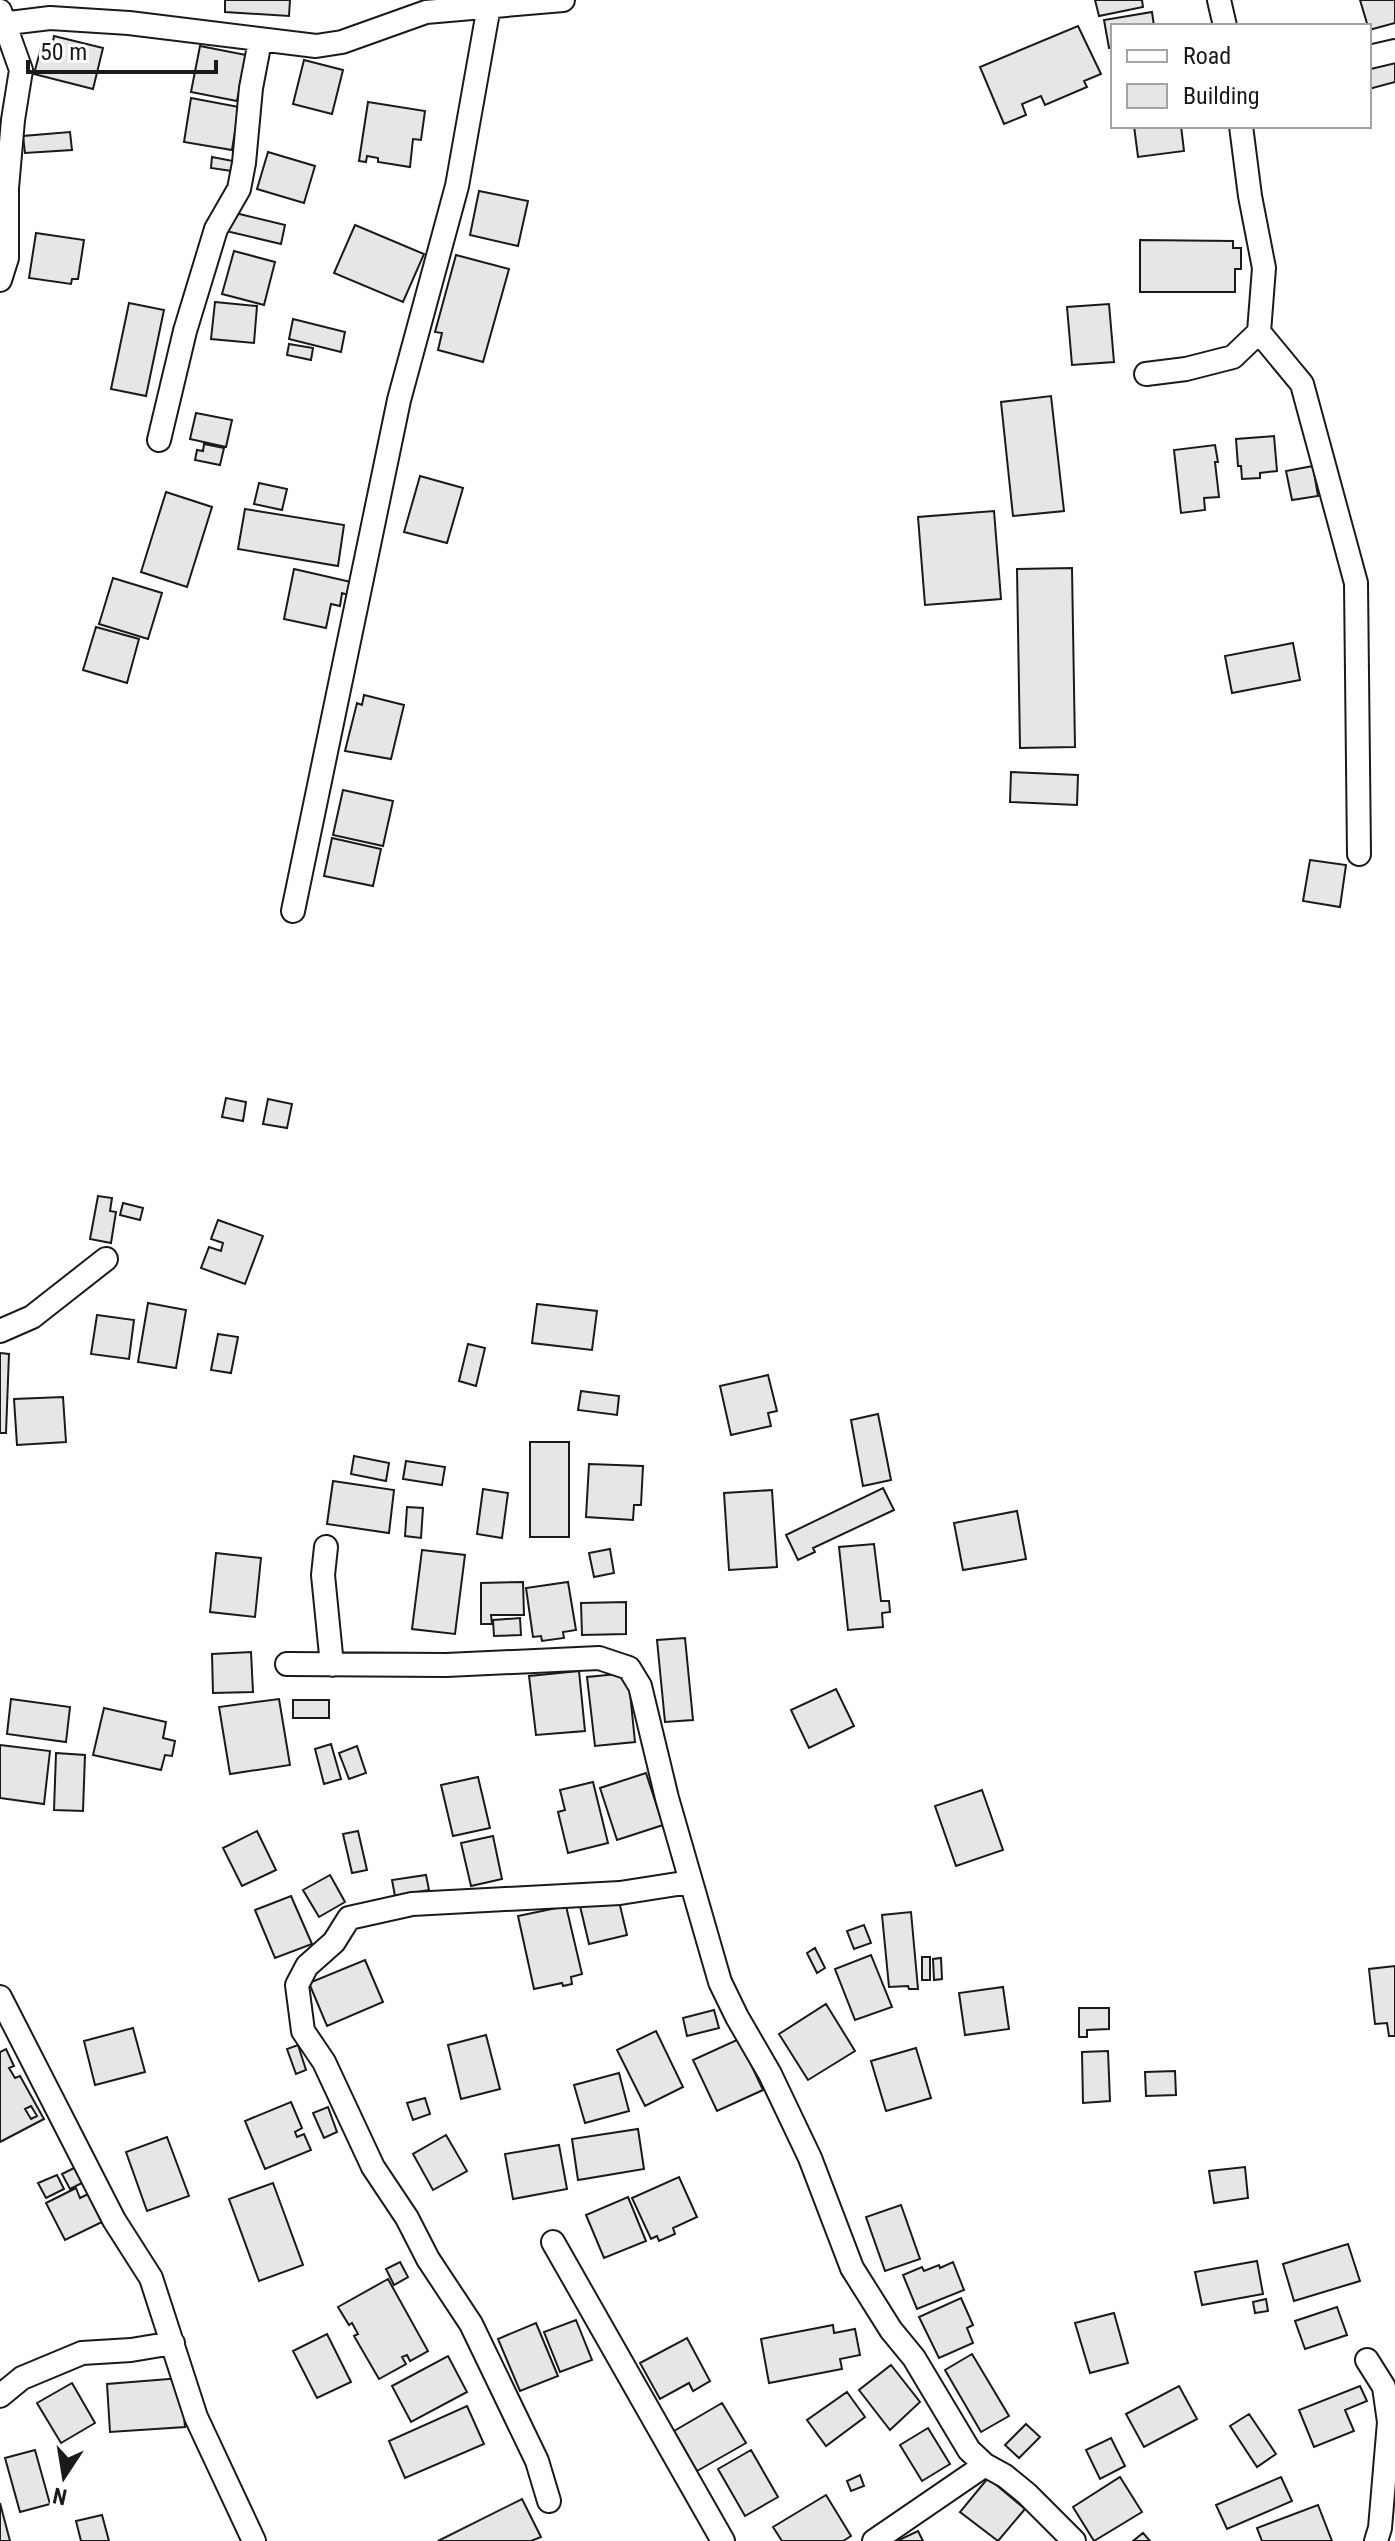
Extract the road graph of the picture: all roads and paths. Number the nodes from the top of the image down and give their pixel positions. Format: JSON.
{"nodes":[{"id":1,"x":563,"y":0,"type":"edge"},
{"id":2,"x":1219,"y":0,"type":"edge"},
{"id":3,"x":489,"y":6,"type":"junction"},
{"id":4,"x":74,"y":10,"type":"edge"},
{"id":5,"x":1,"y":19,"type":"edge"},
{"id":6,"x":1225,"y":24,"type":"edge"},
{"id":7,"x":260,"y":41,"type":"junction"},
{"id":8,"x":1395,"y":51,"type":"edge"},
{"id":9,"x":1371,"y":57,"type":"edge"},
{"id":10,"x":1241,"y":128,"type":"edge"},
{"id":11,"x":0,"y":280,"type":"edge"},
{"id":12,"x":1259,"y":332,"type":"junction"},
{"id":13,"x":1146,"y":374,"type":"dead end"},
{"id":14,"x":159,"y":440,"type":"dead end"},
{"id":15,"x":1359,"y":854,"type":"dead end"},
{"id":16,"x":293,"y":911,"type":"dead end"},
{"id":17,"x":106,"y":1259,"type":"dead end"},
{"id":18,"x":0,"y":1331,"type":"edge"},
{"id":19,"x":326,"y":1547,"type":"dead end"},
{"id":20,"x":287,"y":1664,"type":"dead end"},
{"id":21,"x":332,"y":1665,"type":"junction"},
{"id":22,"x":690,"y":1882,"type":"junction"},
{"id":23,"x":0,"y":1997,"type":"edge"},
{"id":24,"x":8,"y":2032,"type":"edge"},
{"id":25,"x":553,"y":2242,"type":"dead end"},
{"id":26,"x":173,"y":2343,"type":"junction"},
{"id":27,"x":1367,"y":2360,"type":"dead end"},
{"id":28,"x":0,"y":2396,"type":"edge"},
{"id":29,"x":985,"y":2465,"type":"junction"},
{"id":30,"x":549,"y":2501,"type":"dead end"},
{"id":31,"x":254,"y":2541,"type":"edge"},
{"id":32,"x":723,"y":2541,"type":"edge"},
{"id":33,"x":874,"y":2541,"type":"edge"},
{"id":34,"x":1074,"y":2541,"type":"edge"},
{"id":35,"x":1376,"y":2541,"type":"edge"}],
"edges":[{"from":1,"to":3,"type":"street"},
{"from":2,"to":6,"type":"street"},
{"from":3,"to":7,"type":"street"},
{"from":3,"to":16,"type":"street"},
{"from":4,"to":5,"type":"street"},
{"from":4,"to":7,"type":"street"},
{"from":5,"to":11,"type":"street"},
{"from":7,"to":14,"type":"street"},
{"from":8,"to":9,"type":"street"},
{"from":10,"to":12,"type":"street"},
{"from":12,"to":13,"type":"street"},
{"from":12,"to":15,"type":"street"},
{"from":17,"to":18,"type":"street"},
{"from":19,"to":21,"type":"street"},
{"from":20,"to":21,"type":"street"},
{"from":21,"to":22,"type":"street"},
{"from":22,"to":29,"type":"street"},
{"from":22,"to":30,"type":"street"},
{"from":23,"to":24,"type":"street"},
{"from":24,"to":26,"type":"street"},
{"from":25,"to":32,"type":"street"},
{"from":26,"to":28,"type":"street"},
{"from":26,"to":31,"type":"street"},
{"from":27,"to":35,"type":"street"},
{"from":29,"to":33,"type":"street"},
{"from":29,"to":34,"type":"street"}]}
